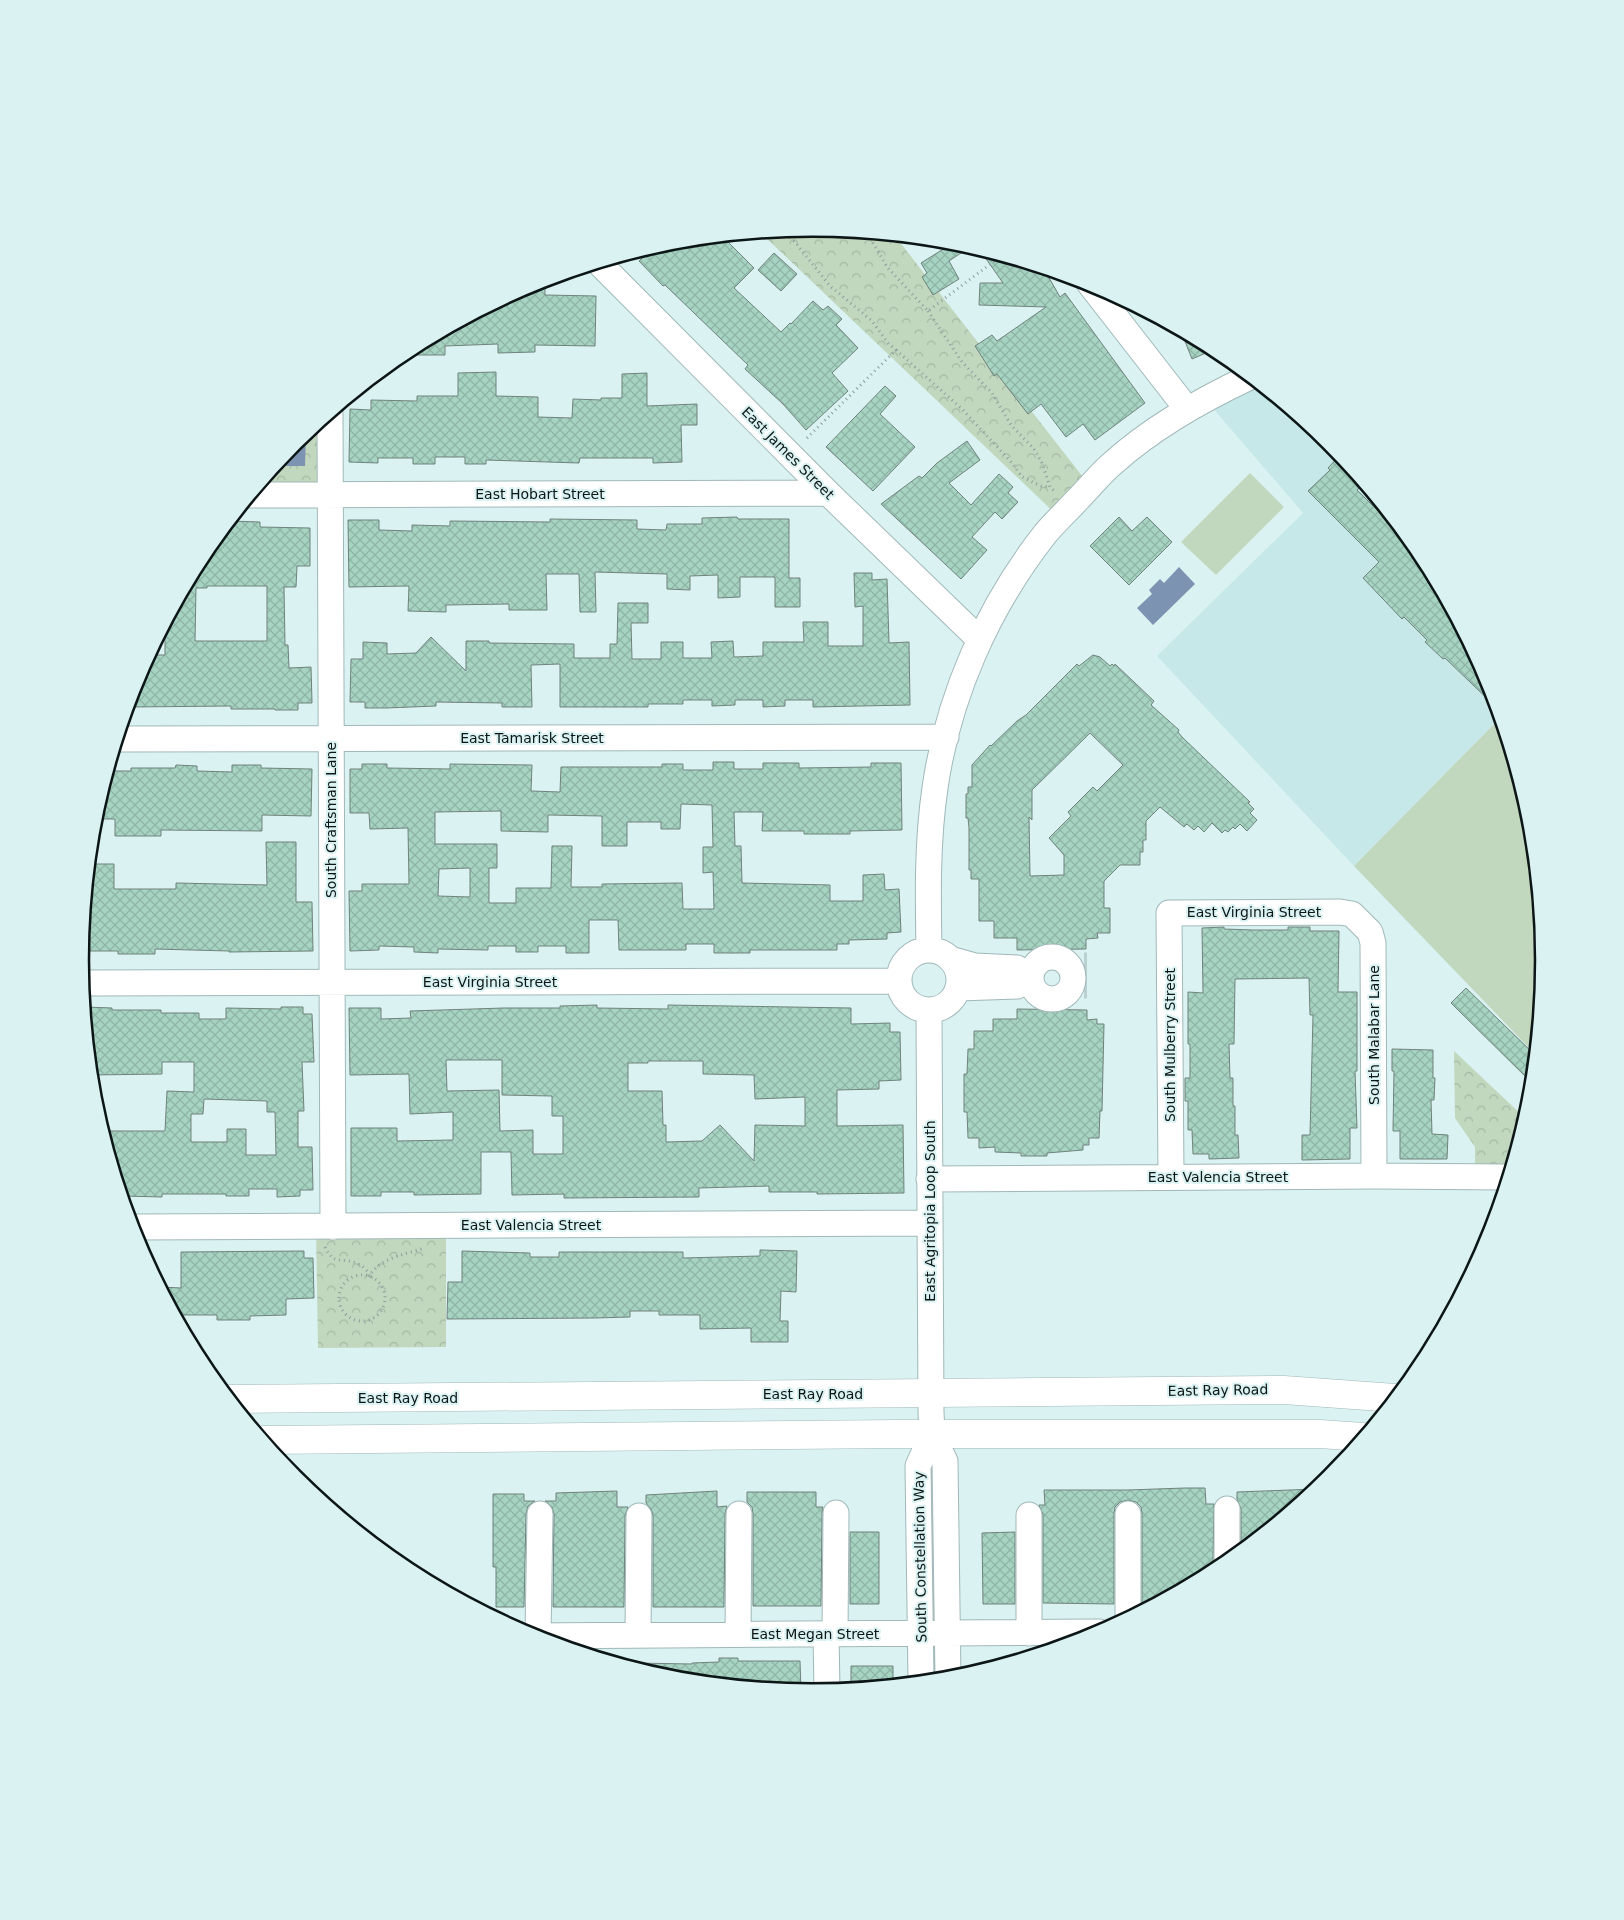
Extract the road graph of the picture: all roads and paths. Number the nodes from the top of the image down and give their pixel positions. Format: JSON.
{"nodes":[{"id":1,"x":790,"y":237,"type":"edge"},
{"id":2,"x":871,"y":239,"type":"edge"},
{"id":3,"x":995,"y":260,"type":"edge"},
{"id":4,"x":604,"y":268,"type":"edge"},
{"id":5,"x":1111,"y":302,"type":"edge"},
{"id":6,"x":928,"y":311,"type":"junction"},
{"id":7,"x":896,"y":350,"type":"junction"},
{"id":8,"x":1244,"y":380,"type":"edge"},
{"id":9,"x":1187,"y":409,"type":"junction"},
{"id":10,"x":330,"y":421,"type":"edge"},
{"id":11,"x":790,"y":455,"type":"junction"},
{"id":12,"x":1050,"y":487,"type":"junction"},
{"id":13,"x":828,"y":493,"type":"junction"},
{"id":14,"x":330,"y":494,"type":"junction"},
{"id":15,"x":258,"y":495,"type":"edge"},
{"id":16,"x":1071,"y":506,"type":"junction"},
{"id":17,"x":979,"y":639,"type":"junction"},
{"id":18,"x":946,"y":737,"type":"junction"},
{"id":19,"x":331,"y":738,"type":"junction"},
{"id":20,"x":124,"y":739,"type":"edge"},
{"id":21,"x":1340,"y":912,"type":"joint"},
{"id":22,"x":1169,"y":913,"type":"joint"},
{"id":23,"x":940,"y":955,"type":"junction"},
{"id":24,"x":1018,"y":977,"type":"junction"},
{"id":25,"x":899,"y":980,"type":"junction"},
{"id":26,"x":332,"y":982,"type":"junction"},
{"id":27,"x":89,"y":983,"type":"edge"},
{"id":28,"x":958,"y":988,"type":"junction"},
{"id":29,"x":929,"y":1010,"type":"junction"},
{"id":30,"x":1374,"y":1176,"type":"junction"},
{"id":31,"x":1170,"y":1177,"type":"junction"},
{"id":32,"x":1502,"y":1177,"type":"edge"},
{"id":33,"x":929,"y":1179,"type":"junction"},
{"id":34,"x":930,"y":1223,"type":"junction"},
{"id":35,"x":443,"y":1226,"type":"junction"},
{"id":36,"x":140,"y":1227,"type":"edge"},
{"id":37,"x":329,"y":1227,"type":"junction"},
{"id":38,"x":370,"y":1275,"type":"junction"},
{"id":39,"x":1388,"y":1397,"type":"edge"},
{"id":40,"x":237,"y":1399,"type":"edge"},
{"id":41,"x":931,"y":1413,"type":"junction"},
{"id":42,"x":1356,"y":1437,"type":"edge"},
{"id":43,"x":271,"y":1440,"type":"edge"},
{"id":44,"x":1227,"y":1509,"type":"dead end"},
{"id":45,"x":836,"y":1513,"type":"dead end"},
{"id":46,"x":540,"y":1514,"type":"dead end"},
{"id":47,"x":739,"y":1514,"type":"dead end"},
{"id":48,"x":1128,"y":1514,"type":"dead end"},
{"id":49,"x":1029,"y":1515,"type":"dead end"},
{"id":50,"x":639,"y":1516,"type":"dead end"},
{"id":51,"x":1227,"y":1552,"type":"edge"},
{"id":52,"x":1128,"y":1611,"type":"edge"},
{"id":53,"x":535,"y":1628,"type":"edge"},
{"id":54,"x":921,"y":1633,"type":"junction"},
{"id":55,"x":947,"y":1633,"type":"junction"},
{"id":56,"x":738,"y":1634,"type":"junction"},
{"id":57,"x":831,"y":1634,"type":"junction"},
{"id":58,"x":638,"y":1635,"type":"junction"},
{"id":59,"x":1070,"y":1635,"type":"edge"},
{"id":60,"x":556,"y":1636,"type":"edge"},
{"id":61,"x":1035,"y":1639,"type":"edge"},
{"id":62,"x":948,"y":1670,"type":"edge"},
{"id":63,"x":921,"y":1674,"type":"edge"},
{"id":64,"x":828,"y":1683,"type":"edge"}],
"edges":[{"from":1,"to":7,"type":"path"},
{"from":2,"to":6,"type":"path"},
{"from":3,"to":6,"type":"path"},
{"from":4,"to":11,"type":"street","name":"East James Street"},
{"from":5,"to":9,"type":"street"},
{"from":6,"to":12,"type":"path"},
{"from":7,"to":11,"type":"path"},
{"from":7,"to":12,"type":"path"},
{"from":8,"to":9,"type":"street"},
{"from":9,"to":16,"type":"street"},
{"from":10,"to":14,"type":"street","name":"South Craftsman Lane"},
{"from":11,"to":13,"type":"street","name":"East James Street"},
{"from":12,"to":16,"type":"path"},
{"from":13,"to":14,"type":"street","name":"East Hobart Street"},
{"from":13,"to":17,"type":"street","name":"East James Street"},
{"from":14,"to":15,"type":"street","name":"East Hobart Street"},
{"from":14,"to":19,"type":"street","name":"South Craftsman Lane"},
{"from":16,"to":17,"type":"street"},
{"from":17,"to":18,"type":"street"},
{"from":18,"to":19,"type":"street","name":"East Tamarisk Street"},
{"from":18,"to":23,"type":"street"},
{"from":19,"to":20,"type":"street","name":"East Tamarisk Street"},
{"from":19,"to":26,"type":"street","name":"South Craftsman Lane"},
{"from":21,"to":22,"type":"street","name":"East Virginia Street"},
{"from":21,"to":30,"type":"street","name":"South Malabar Lane"},
{"from":22,"to":31,"type":"street","name":"South Mulberry Street"},
{"from":23,"to":24,"type":"street"},
{"from":23,"to":25,"type":"street"},
{"from":23,"to":28,"type":"street"},
{"from":24,"to":24,"type":"street"},
{"from":24,"to":28,"type":"street"},
{"from":25,"to":26,"type":"street","name":"East Virginia Street"},
{"from":25,"to":29,"type":"street"},
{"from":26,"to":27,"type":"street","name":"East Virginia Street"},
{"from":26,"to":37,"type":"street","name":"South Craftsman Lane"},
{"from":28,"to":29,"type":"street"},
{"from":29,"to":33,"type":"street","name":"East Agritopia Loop South"},
{"from":30,"to":31,"type":"street","name":"East Valencia Street"},
{"from":30,"to":32,"type":"street","name":"East Valencia Street"},
{"from":31,"to":33,"type":"street","name":"East Valencia Street"},
{"from":33,"to":34,"type":"street","name":"East Agritopia Loop South"},
{"from":34,"to":35,"type":"street","name":"East Valencia Street"},
{"from":34,"to":41,"type":"street","name":"East Agritopia Loop South"},
{"from":35,"to":37,"type":"street","name":"East Valencia Street"},
{"from":35,"to":38,"type":"path"},
{"from":36,"to":37,"type":"street","name":"East Valencia Street"},
{"from":37,"to":38,"type":"path"},
{"from":38,"to":38,"type":"path"},
{"from":39,"to":41,"type":"main road","name":"East Ray Road"},
{"from":40,"to":41,"type":"main road","name":"East Ray Road"},
{"from":41,"to":42,"type":"main road","name":"East Ray Road"},
{"from":41,"to":43,"type":"main road","name":"East Ray Road"},
{"from":41,"to":54,"type":"street","name":"South Constellation Way"},
{"from":41,"to":55,"type":"street","name":"South Constellation Way"},
{"from":44,"to":51,"type":"street"},
{"from":45,"to":57,"type":"street"},
{"from":46,"to":53,"type":"street"},
{"from":47,"to":56,"type":"street"},
{"from":48,"to":52,"type":"street"},
{"from":49,"to":61,"type":"street"},
{"from":50,"to":58,"type":"street"},
{"from":54,"to":55,"type":"street","name":"East Megan Street"},
{"from":54,"to":57,"type":"street","name":"East Megan Street"},
{"from":54,"to":63,"type":"street","name":"South Constellation Way"},
{"from":55,"to":61,"type":"street","name":"East Megan Street"},
{"from":55,"to":62,"type":"street","name":"South Constellation Way"},
{"from":56,"to":57,"type":"street","name":"East Megan Street"},
{"from":56,"to":58,"type":"street","name":"East Megan Street"},
{"from":57,"to":64,"type":"street"},
{"from":58,"to":60,"type":"street","name":"East Megan Street"},
{"from":59,"to":61,"type":"street","name":"East Megan Street"}]}
